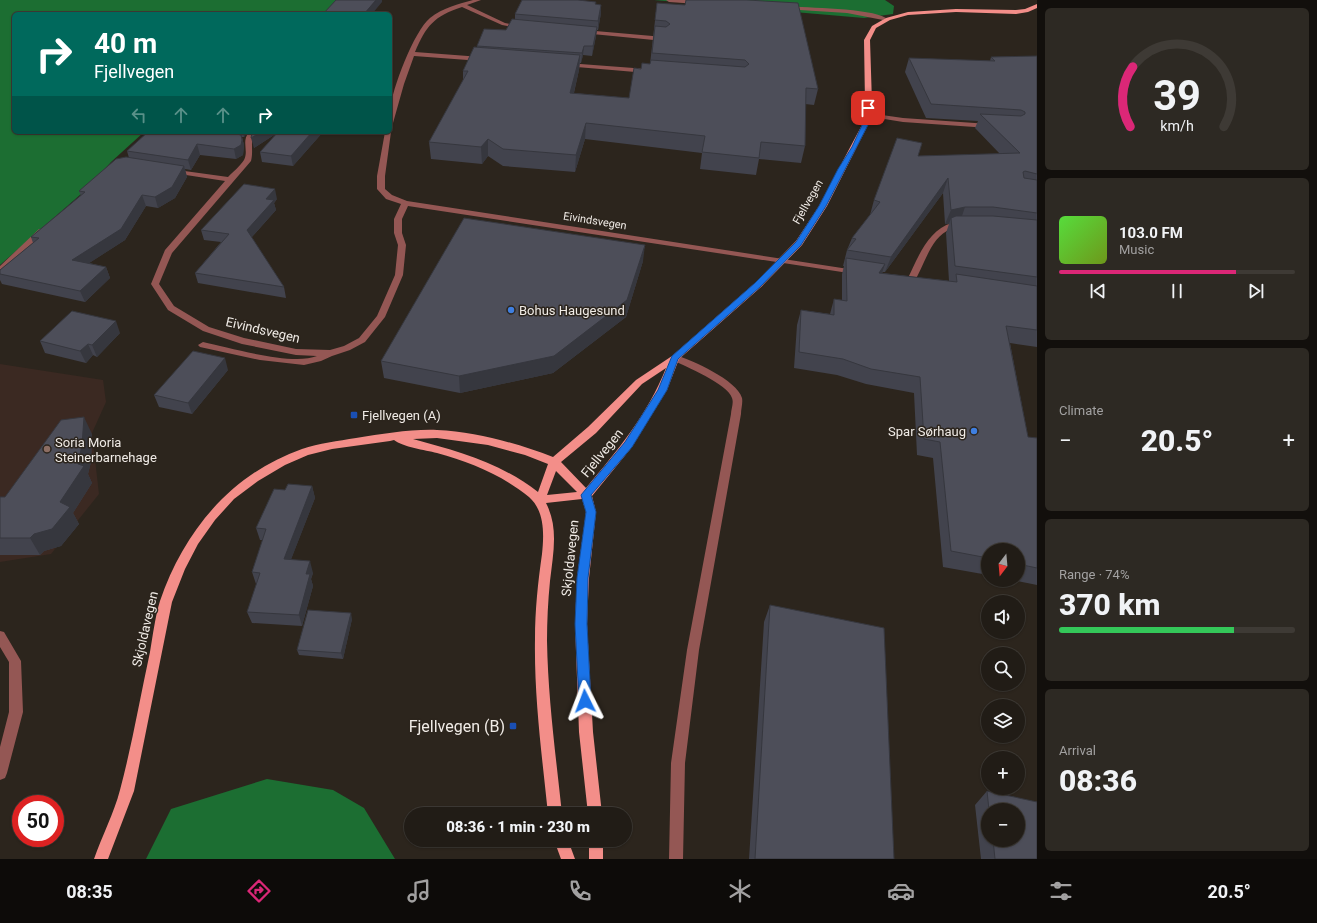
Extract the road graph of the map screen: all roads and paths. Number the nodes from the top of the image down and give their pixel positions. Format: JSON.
{"nodes":[{"id":1,"x":478,"y":0,"type":"edge"},
{"id":2,"x":668,"y":0,"type":"edge"},
{"id":3,"x":701,"y":2,"type":"edge"},
{"id":4,"x":462,"y":5,"type":"junction"},
{"id":5,"x":779,"y":7,"type":"edge"},
{"id":6,"x":1036,"y":8,"type":"edge"},
{"id":7,"x":883,"y":18,"type":"junction"},
{"id":8,"x":532,"y":28,"type":"edge"},
{"id":9,"x":580,"y":32,"type":"edge"},
{"id":10,"x":664,"y":39,"type":"edge"},
{"id":11,"x":412,"y":54,"type":"junction"},
{"id":12,"x":490,"y":60,"type":"edge"},
{"id":13,"x":561,"y":65,"type":"edge"},
{"id":14,"x":656,"y":72,"type":"edge"},
{"id":15,"x":868,"y":115,"type":"junction"},
{"id":16,"x":392,"y":117,"type":"edge"},
{"id":17,"x":999,"y":126,"type":"edge"},
{"id":18,"x":251,"y":134,"type":"edge"},
{"id":19,"x":388,"y":134,"type":"edge"},
{"id":20,"x":168,"y":170,"type":"edge"},
{"id":21,"x":231,"y":180,"type":"junction"},
{"id":22,"x":405,"y":203,"type":"junction"},
{"id":23,"x":973,"y":226,"type":"edge"},
{"id":24,"x":47,"y":227,"type":"edge"},
{"id":25,"x":781,"y":261,"type":"junction"},
{"id":26,"x":0,"y":271,"type":"edge"},
{"id":27,"x":865,"y":273,"type":"edge"},
{"id":28,"x":911,"y":280,"type":"edge"},
{"id":29,"x":203,"y":345,"type":"dead end"},
{"id":30,"x":330,"y":353,"type":"junction"},
{"id":31,"x":675,"y":358,"type":"junction"},
{"id":32,"x":390,"y":437,"type":"junction"},
{"id":33,"x":554,"y":462,"type":"junction"},
{"id":34,"x":586,"y":495,"type":"junction"},
{"id":35,"x":540,"y":500,"type":"junction"},
{"id":36,"x":0,"y":636,"type":"edge"},
{"id":37,"x":0,"y":773,"type":"edge"},
{"id":38,"x":554,"y":807,"type":"edge"},
{"id":39,"x":594,"y":807,"type":"edge"},
{"id":40,"x":564,"y":847,"type":"edge"},
{"id":41,"x":596,"y":847,"type":"edge"},
{"id":42,"x":101,"y":859,"type":"edge"},
{"id":43,"x":568,"y":859,"type":"edge"},
{"id":44,"x":596,"y":859,"type":"edge"},
{"id":45,"x":676,"y":859,"type":"edge"}],
"edges":[{"from":1,"to":4,"type":"street"},
{"from":2,"to":3,"type":"street"},
{"from":4,"to":8,"type":"street"},
{"from":4,"to":11,"type":"street"},
{"from":5,"to":7,"type":"street"},
{"from":6,"to":7,"type":"main road"},
{"from":7,"to":15,"type":"main road","name":"Fjellvegen"},
{"from":9,"to":10,"type":"street"},
{"from":11,"to":12,"type":"street"},
{"from":11,"to":16,"type":"street"},
{"from":13,"to":14,"type":"street"},
{"from":15,"to":17,"type":"street"},
{"from":15,"to":25,"type":"main road","name":"Fjellvegen"},
{"from":18,"to":21,"type":"street","name":"Eivindsvegen"},
{"from":19,"to":22,"type":"street","name":"Eivindsvegen"},
{"from":20,"to":21,"type":"street"},
{"from":21,"to":30,"type":"street","name":"Eivindsvegen"},
{"from":22,"to":25,"type":"street","name":"Eivindsvegen"},
{"from":22,"to":30,"type":"street","name":"Eivindsvegen"},
{"from":23,"to":28,"type":"street"},
{"from":24,"to":26,"type":"street"},
{"from":25,"to":27,"type":"street","name":"Eivindsvegen"},
{"from":25,"to":31,"type":"main road","name":"Fjellvegen"},
{"from":29,"to":30,"type":"street"},
{"from":31,"to":33,"type":"main road","name":"Fjellvegen"},
{"from":31,"to":34,"type":"main road","name":"Fjellvegen"},
{"from":31,"to":45,"type":"street"},
{"from":32,"to":33,"type":"main road","name":"Skjoldavegen"},
{"from":32,"to":35,"type":"main road","name":"Skjoldavegen"},
{"from":32,"to":42,"type":"main road","name":"Skjoldavegen"},
{"from":33,"to":34,"type":"main road","name":"Skjoldavegen"},
{"from":33,"to":35,"type":"main road","name":"Fjellvegen"},
{"from":34,"to":35,"type":"main road","name":"Fjellvegen"},
{"from":34,"to":39,"type":"main road","name":"Skjoldavegen"},
{"from":35,"to":38,"type":"main road","name":"Skjoldavegen"},
{"from":36,"to":37,"type":"street"},
{"from":40,"to":43,"type":"main road"},
{"from":41,"to":44,"type":"main road"}]}
